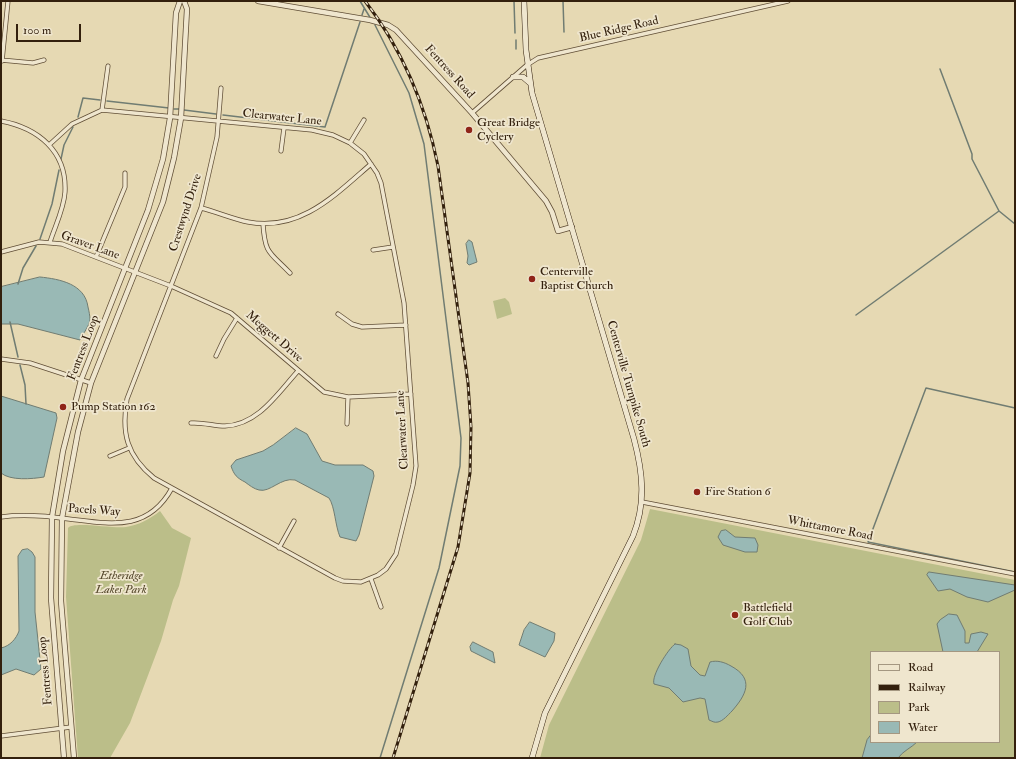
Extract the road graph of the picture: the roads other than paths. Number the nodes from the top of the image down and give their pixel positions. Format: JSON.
{"nodes":[{"id":1,"x":8,"y":1,"type":"edge"},
{"id":2,"x":180,"y":1,"type":"edge"},
{"id":3,"x":184,"y":1,"type":"edge"},
{"id":4,"x":258,"y":1,"type":"edge"},
{"id":5,"x":524,"y":1,"type":"edge"},
{"id":6,"x":785,"y":1,"type":"edge"},
{"id":7,"x":2,"y":60,"type":"edge"},
{"id":8,"x":44,"y":60,"type":"dead end"},
{"id":9,"x":527,"y":65,"type":"junction"},
{"id":10,"x":108,"y":66,"type":"dead end"},
{"id":11,"x":513,"y":77,"type":"junction"},
{"id":12,"x":530,"y":83,"type":"junction"},
{"id":13,"x":221,"y":88,"type":"dead end"},
{"id":14,"x":102,"y":110,"type":"junction"},
{"id":15,"x":472,"y":113,"type":"junction"},
{"id":16,"x":170,"y":118,"type":"junction"},
{"id":17,"x":181,"y":118,"type":"junction"},
{"id":18,"x":364,"y":120,"type":"dead end"},
{"id":19,"x":1,"y":121,"type":"edge"},
{"id":20,"x":219,"y":121,"type":"junction"},
{"id":21,"x":284,"y":128,"type":"junction"},
{"id":22,"x":350,"y":143,"type":"junction"},
{"id":23,"x":49,"y":145,"type":"junction"},
{"id":24,"x":281,"y":151,"type":"dead end"},
{"id":25,"x":371,"y":164,"type":"junction"},
{"id":26,"x":125,"y":173,"type":"dead end"},
{"id":27,"x":201,"y":208,"type":"junction"},
{"id":28,"x":263,"y":224,"type":"junction"},
{"id":29,"x":572,"y":227,"type":"junction"},
{"id":30,"x":50,"y":242,"type":"junction"},
{"id":31,"x":393,"y":247,"type":"junction"},
{"id":32,"x":372,"y":250,"type":"dead end"},
{"id":33,"x":1,"y":252,"type":"edge"},
{"id":34,"x":96,"y":258,"type":"junction"},
{"id":35,"x":126,"y":269,"type":"junction"},
{"id":36,"x":136,"y":273,"type":"junction"},
{"id":37,"x":290,"y":273,"type":"dead end"},
{"id":38,"x":171,"y":286,"type":"junction"},
{"id":39,"x":338,"y":314,"type":"dead end"},
{"id":40,"x":237,"y":318,"type":"junction"},
{"id":41,"x":406,"y":325,"type":"junction"},
{"id":42,"x":216,"y":356,"type":"dead end"},
{"id":43,"x":1,"y":359,"type":"edge"},
{"id":44,"x":298,"y":371,"type":"junction"},
{"id":45,"x":81,"y":380,"type":"junction"},
{"id":46,"x":91,"y":383,"type":"junction"},
{"id":47,"x":411,"y":394,"type":"junction"},
{"id":48,"x":348,"y":397,"type":"junction"},
{"id":49,"x":191,"y":422,"type":"dead end"},
{"id":50,"x":347,"y":424,"type":"dead end"},
{"id":51,"x":129,"y":448,"type":"junction"},
{"id":52,"x":110,"y":456,"type":"dead end"},
{"id":53,"x":172,"y":488,"type":"junction"},
{"id":54,"x":642,"y":502,"type":"junction"},
{"id":55,"x":1,"y":517,"type":"edge"},
{"id":56,"x":52,"y":517,"type":"junction"},
{"id":57,"x":62,"y":518,"type":"junction"},
{"id":58,"x":294,"y":521,"type":"dead end"},
{"id":59,"x":279,"y":548,"type":"junction"},
{"id":60,"x":1015,"y":574,"type":"edge"},
{"id":61,"x":371,"y":579,"type":"junction"},
{"id":62,"x":381,"y":607,"type":"dead end"},
{"id":63,"x":72,"y":727,"type":"junction"},
{"id":64,"x":61,"y":728,"type":"junction"},
{"id":65,"x":1,"y":736,"type":"edge"},
{"id":66,"x":64,"y":758,"type":"edge"},
{"id":67,"x":74,"y":758,"type":"edge"},
{"id":68,"x":532,"y":758,"type":"edge"}],
"edges":[{"from":1,"to":7,"type":"street"},
{"from":2,"to":16,"type":"street","name":"Fentress Loop"},
{"from":3,"to":17,"type":"street","name":"Fentress Loop"},
{"from":4,"to":15,"type":"street","name":"Fentress Road"},
{"from":5,"to":9,"type":"main road","name":"Centerville Turnpike South"},
{"from":6,"to":9,"type":"street","name":"Blue Ridge Road"},
{"from":7,"to":8,"type":"street"},
{"from":9,"to":11,"type":"street","name":"Blue Ridge Road"},
{"from":9,"to":12,"type":"main road","name":"Centerville Turnpike South"},
{"from":10,"to":14,"type":"street"},
{"from":11,"to":12,"type":"main road"},
{"from":11,"to":15,"type":"street","name":"Blue Ridge Road"},
{"from":12,"to":29,"type":"main road","name":"Centerville Turnpike South"},
{"from":13,"to":20,"type":"street","name":"Crestwynd Drive"},
{"from":14,"to":16,"type":"street","name":"Clearwater Lane"},
{"from":14,"to":23,"type":"street"},
{"from":15,"to":29,"type":"street","name":"Fentress Road"},
{"from":16,"to":17,"type":"street","name":"Clearwater Lane"},
{"from":16,"to":35,"type":"street","name":"Fentress Loop"},
{"from":17,"to":20,"type":"street","name":"Clearwater Lane"},
{"from":17,"to":36,"type":"street","name":"Fentress Loop"},
{"from":18,"to":22,"type":"street"},
{"from":19,"to":23,"type":"street"},
{"from":20,"to":21,"type":"street","name":"Clearwater Lane"},
{"from":20,"to":27,"type":"street","name":"Crestwynd Drive"},
{"from":21,"to":22,"type":"street","name":"Clearwater Lane"},
{"from":21,"to":24,"type":"street"},
{"from":22,"to":25,"type":"street","name":"Clearwater Lane"},
{"from":23,"to":30,"type":"street"},
{"from":25,"to":28,"type":"street"},
{"from":25,"to":31,"type":"street","name":"Clearwater Lane"},
{"from":26,"to":34,"type":"street"},
{"from":27,"to":28,"type":"street"},
{"from":27,"to":38,"type":"street","name":"Crestwynd Drive"},
{"from":28,"to":37,"type":"street"},
{"from":29,"to":54,"type":"main road","name":"Centerville Turnpike South"},
{"from":30,"to":33,"type":"street","name":"Graver Lane"},
{"from":30,"to":34,"type":"street","name":"Graver Lane"},
{"from":31,"to":32,"type":"street"},
{"from":31,"to":41,"type":"street","name":"Clearwater Lane"},
{"from":34,"to":35,"type":"street","name":"Graver Lane"},
{"from":35,"to":36,"type":"street","name":"Meggett Drive"},
{"from":35,"to":45,"type":"street","name":"Fentress Loop"},
{"from":36,"to":38,"type":"street","name":"Meggett Drive"},
{"from":36,"to":46,"type":"street","name":"Fentress Loop"},
{"from":38,"to":40,"type":"street","name":"Meggett Drive"},
{"from":38,"to":51,"type":"street","name":"Clearwater Lane"},
{"from":39,"to":41,"type":"street"},
{"from":40,"to":42,"type":"street"},
{"from":40,"to":44,"type":"street","name":"Meggett Drive"},
{"from":41,"to":47,"type":"street","name":"Clearwater Lane"},
{"from":43,"to":45,"type":"street"},
{"from":44,"to":48,"type":"street","name":"Meggett Drive"},
{"from":44,"to":49,"type":"street"},
{"from":45,"to":46,"type":"street"},
{"from":45,"to":56,"type":"street","name":"Fentress Loop"},
{"from":46,"to":57,"type":"street","name":"Fentress Loop"},
{"from":47,"to":48,"type":"street","name":"Meggett Drive"},
{"from":47,"to":61,"type":"street","name":"Clearwater Lane"},
{"from":48,"to":50,"type":"street"},
{"from":51,"to":52,"type":"street"},
{"from":51,"to":53,"type":"street","name":"Clearwater Lane"},
{"from":53,"to":57,"type":"street","name":"Pacels Way"},
{"from":53,"to":59,"type":"street","name":"Clearwater Lane"},
{"from":54,"to":60,"type":"street","name":"Whittamore Road"},
{"from":54,"to":68,"type":"main road","name":"Centerville Turnpike South"},
{"from":55,"to":56,"type":"street","name":"Pacels Way"},
{"from":56,"to":57,"type":"street","name":"Pacels Way"},
{"from":56,"to":64,"type":"street","name":"Fentress Loop"},
{"from":57,"to":63,"type":"street","name":"Fentress Loop"},
{"from":58,"to":59,"type":"street"},
{"from":59,"to":61,"type":"street","name":"Clearwater Lane"},
{"from":61,"to":62,"type":"street"},
{"from":63,"to":64,"type":"street"},
{"from":63,"to":67,"type":"street","name":"Fentress Loop"},
{"from":64,"to":65,"type":"street"},
{"from":64,"to":66,"type":"street","name":"Fentress Loop"}]}
